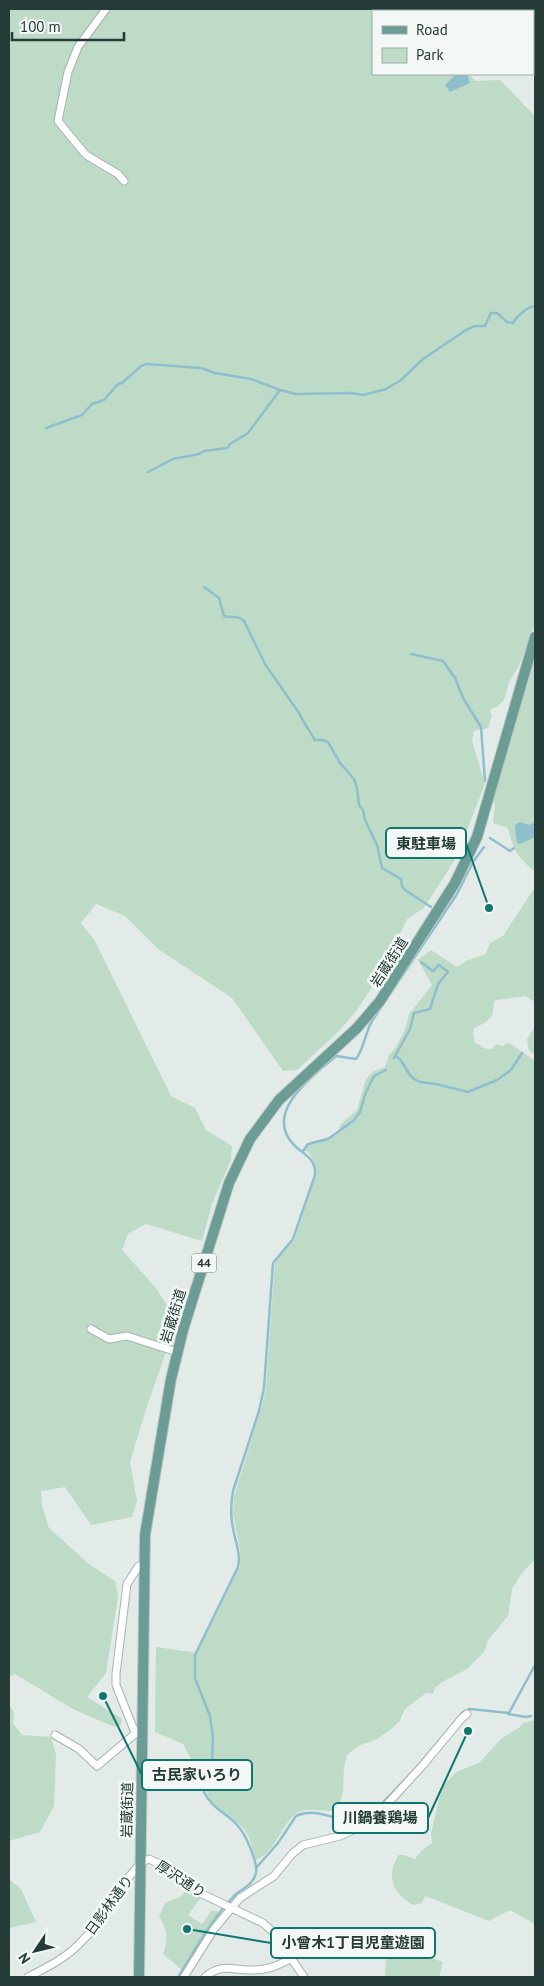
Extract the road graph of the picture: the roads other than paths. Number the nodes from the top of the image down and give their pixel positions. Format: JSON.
{"nodes":[{"id":1,"x":106,"y":9,"type":"edge"},
{"id":2,"x":124,"y":181,"type":"dead end"},
{"id":3,"x":535,"y":637,"type":"edge"},
{"id":4,"x":91,"y":1329,"type":"dead end"},
{"id":5,"x":177,"y":1352,"type":"junction"},
{"id":6,"x":144,"y":1563,"type":"junction"},
{"id":7,"x":467,"y":1714,"type":"dead end"},
{"id":8,"x":55,"y":1734,"type":"dead end"},
{"id":9,"x":139,"y":1734,"type":"junction"},
{"id":10,"x":140,"y":1866,"type":"junction"},
{"id":11,"x":229,"y":1907,"type":"junction"},
{"id":12,"x":290,"y":1959,"type":"junction"},
{"id":13,"x":28,"y":1977,"type":"edge"},
{"id":14,"x":139,"y":1977,"type":"edge"},
{"id":15,"x":184,"y":1977,"type":"edge"},
{"id":16,"x":205,"y":1977,"type":"edge"},
{"id":17,"x":304,"y":1977,"type":"edge"}],
"edges":[{"from":1,"to":2,"type":"street"},
{"from":3,"to":5,"type":"main road","name":"岩蔵街道","number":"44"},
{"from":4,"to":5,"type":"street"},
{"from":5,"to":6,"type":"main road","name":"岩蔵街道","number":"44"},
{"from":6,"to":9,"type":"main road","name":"岩蔵街道","number":"44"},
{"from":6,"to":9,"type":"street"},
{"from":7,"to":11,"type":"street"},
{"from":8,"to":9,"type":"street"},
{"from":9,"to":10,"type":"main road","name":"岩蔵街道","number":"44"},
{"from":10,"to":11,"type":"street","name":"厚沢通り"},
{"from":10,"to":13,"type":"street","name":"日影林通り"},
{"from":10,"to":14,"type":"main road","name":"岩蔵街道","number":"44"},
{"from":11,"to":12,"type":"street","name":"厚沢通り"},
{"from":11,"to":15,"type":"street"},
{"from":12,"to":16,"type":"street"},
{"from":12,"to":17,"type":"street","name":"厚沢通り"}]}
